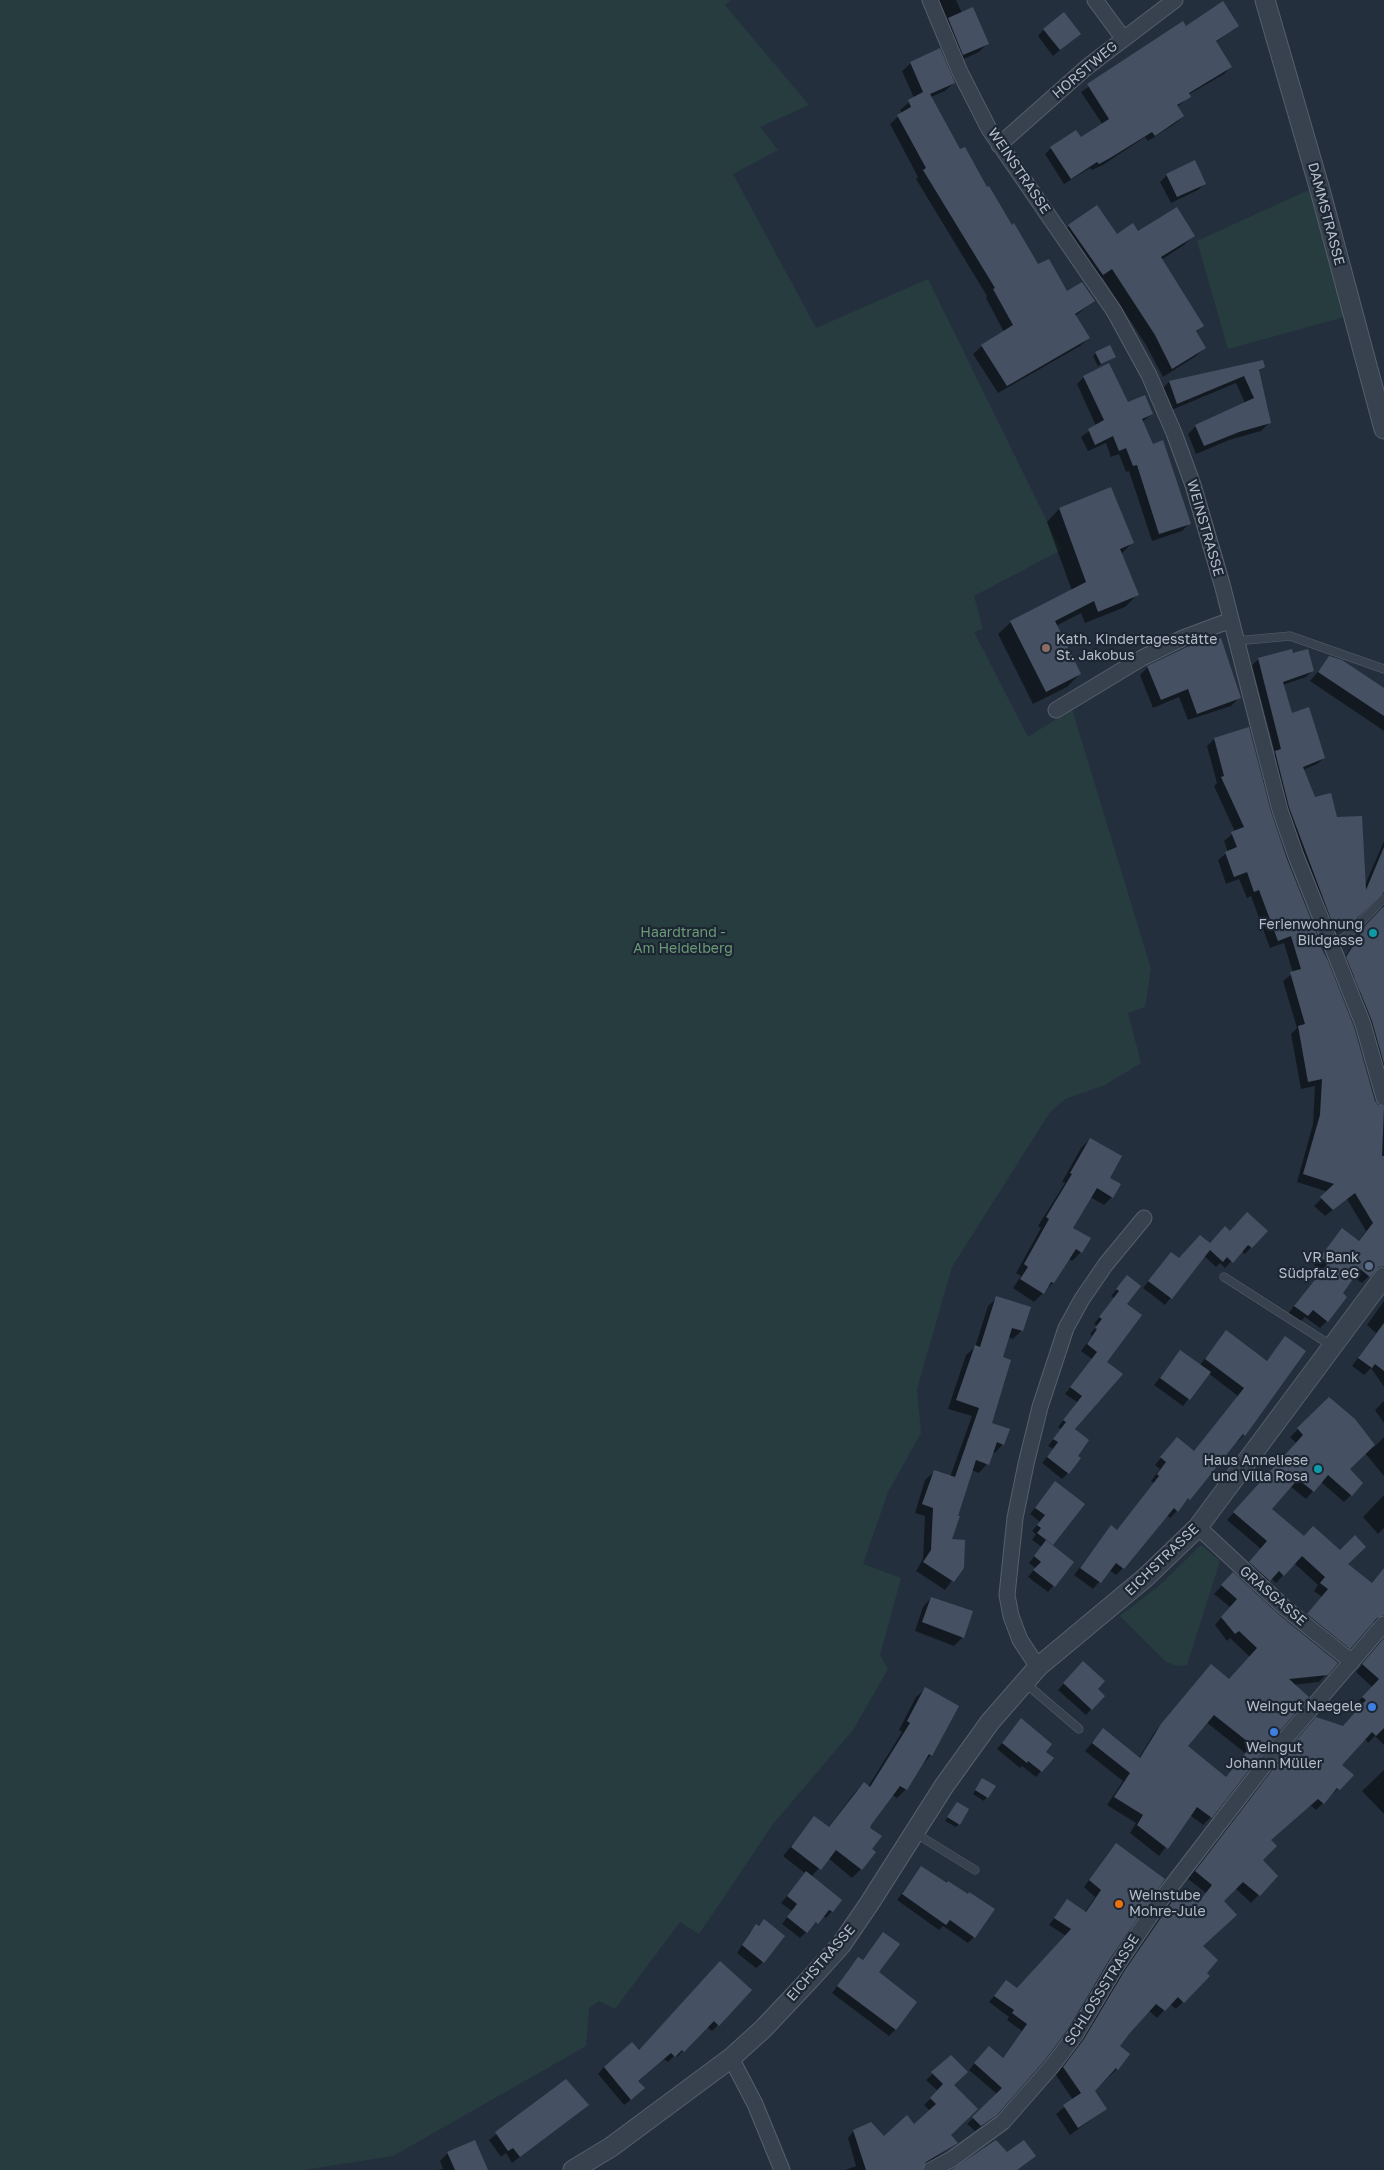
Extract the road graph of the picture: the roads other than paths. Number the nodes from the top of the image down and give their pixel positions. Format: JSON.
{"nodes":[{"id":1,"x":930,"y":0,"type":"edge"},
{"id":2,"x":1094,"y":0,"type":"edge"},
{"id":3,"x":1175,"y":0,"type":"edge"},
{"id":4,"x":1266,"y":0,"type":"edge"},
{"id":5,"x":1122,"y":38,"type":"junction"},
{"id":6,"x":999,"y":144,"type":"junction"},
{"id":7,"x":1384,"y":429,"type":"edge"},
{"id":8,"x":1231,"y":620,"type":"junction"},
{"id":9,"x":1236,"y":642,"type":"junction"},
{"id":10,"x":1384,"y":669,"type":"edge"},
{"id":11,"x":1056,"y":710,"type":"dead end"},
{"id":12,"x":1384,"y":898,"type":"edge"},
{"id":13,"x":1332,"y":947,"type":"junction"},
{"id":14,"x":1384,"y":1098,"type":"edge"},
{"id":15,"x":1144,"y":1218,"type":"dead end"},
{"id":16,"x":1224,"y":1277,"type":"dead end"},
{"id":17,"x":1384,"y":1277,"type":"edge"},
{"id":18,"x":1334,"y":1347,"type":"junction"},
{"id":19,"x":1198,"y":1527,"type":"junction"},
{"id":20,"x":1384,"y":1624,"type":"edge"},
{"id":21,"x":1352,"y":1662,"type":"junction"},
{"id":22,"x":1038,"y":1667,"type":"junction"},
{"id":23,"x":1024,"y":1682,"type":"junction"},
{"id":24,"x":1079,"y":1729,"type":"dead end"},
{"id":25,"x":915,"y":1833,"type":"junction"},
{"id":26,"x":975,"y":1870,"type":"dead end"},
{"id":27,"x":731,"y":2058,"type":"junction"},
{"id":28,"x":573,"y":2170,"type":"edge"},
{"id":29,"x":782,"y":2170,"type":"edge"},
{"id":30,"x":931,"y":2170,"type":"edge"}],
"edges":[{"from":1,"to":6,"type":"street","name":"WEINSTRASSE"},
{"from":2,"to":5,"type":"street"},
{"from":3,"to":5,"type":"street","name":"HORSTWEG"},
{"from":4,"to":7,"type":"street","name":"DAMMSTRASSE"},
{"from":5,"to":6,"type":"street","name":"HORSTWEG"},
{"from":6,"to":8,"type":"street","name":"WEINSTRASSE"},
{"from":8,"to":9,"type":"street","name":"WEINSTRASSE"},
{"from":8,"to":11,"type":"street"},
{"from":9,"to":10,"type":"lane"},
{"from":9,"to":13,"type":"street","name":"WEINSTRASSE"},
{"from":12,"to":13,"type":"lane"},
{"from":13,"to":14,"type":"street","name":"WEINSTRASSE"},
{"from":15,"to":22,"type":"street"},
{"from":16,"to":18,"type":"lane"},
{"from":17,"to":18,"type":"street","name":"EICHSTRASSE"},
{"from":18,"to":19,"type":"street","name":"EICHSTRASSE"},
{"from":19,"to":21,"type":"street","name":"GRASGASSE"},
{"from":19,"to":22,"type":"street","name":"EICHSTRASSE"},
{"from":20,"to":21,"type":"street","name":"SCHLOSSSTRASSE"},
{"from":21,"to":30,"type":"street","name":"SCHLOSSSTRASSE"},
{"from":22,"to":23,"type":"street","name":"EICHSTRASSE"},
{"from":23,"to":24,"type":"lane"},
{"from":23,"to":25,"type":"street","name":"EICHSTRASSE"},
{"from":25,"to":26,"type":"lane"},
{"from":25,"to":27,"type":"street","name":"EICHSTRASSE"},
{"from":27,"to":28,"type":"street","name":"EICHSTRASSE"},
{"from":27,"to":29,"type":"street"}]}
